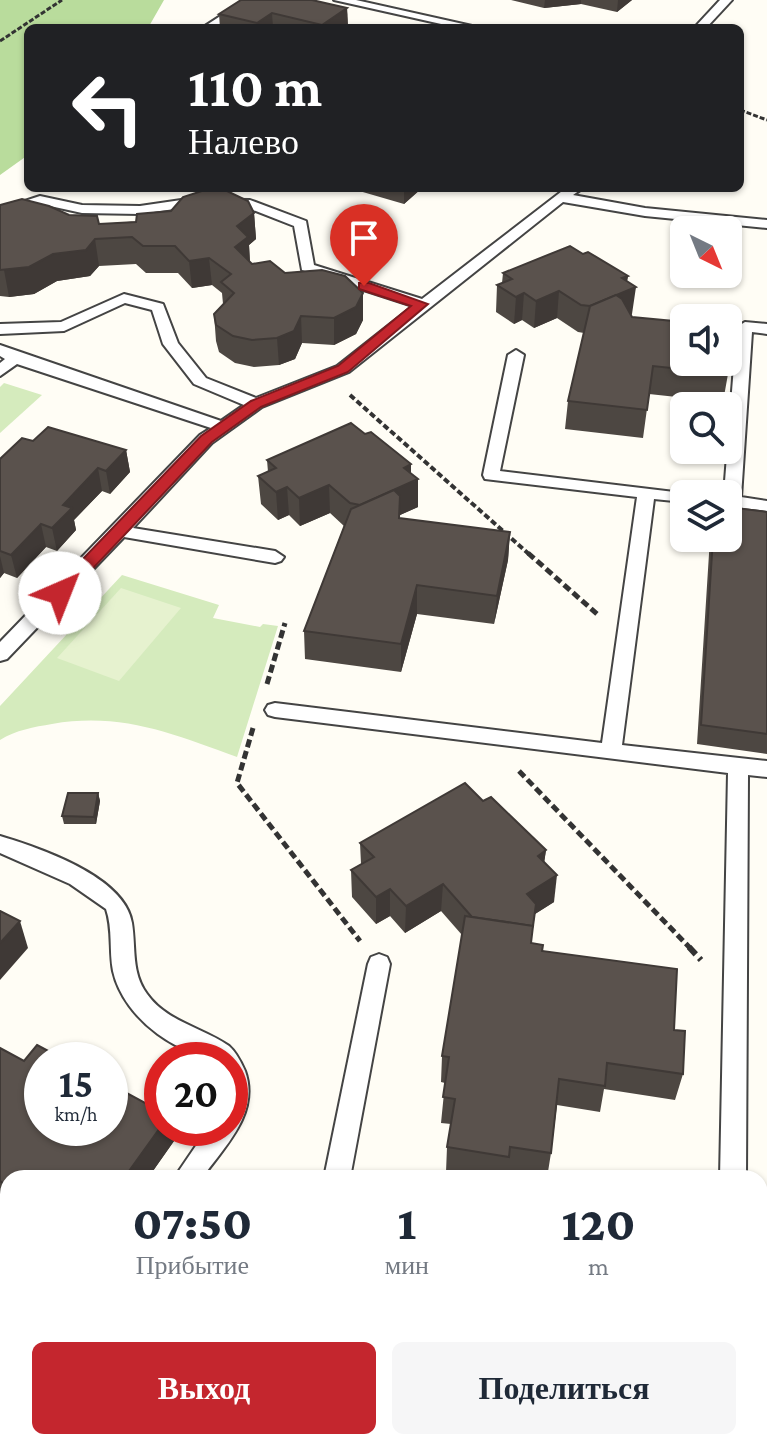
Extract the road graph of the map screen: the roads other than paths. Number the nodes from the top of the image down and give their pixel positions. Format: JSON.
{"nodes":[{"id":1,"x":253,"y":0,"type":"edge"},
{"id":2,"x":340,"y":0,"type":"edge"},
{"id":3,"x":726,"y":0,"type":"edge"},
{"id":4,"x":214,"y":24,"type":"edge"},
{"id":5,"x":456,"y":24,"type":"edge"},
{"id":6,"x":704,"y":24,"type":"edge"},
{"id":7,"x":569,"y":192,"type":"edge"},
{"id":8,"x":560,"y":197,"type":"junction"},
{"id":9,"x":0,"y":213,"type":"edge"},
{"id":10,"x":767,"y":224,"type":"edge"},
{"id":11,"x":421,"y":304,"type":"junction"},
{"id":12,"x":0,"y":329,"type":"edge"},
{"id":13,"x":767,"y":329,"type":"edge"},
{"id":14,"x":0,"y":350,"type":"edge"},
{"id":15,"x":516,"y":355,"type":"dead end"},
{"id":16,"x":15,"y":358,"type":"junction"},
{"id":17,"x":0,"y":371,"type":"edge"},
{"id":18,"x":256,"y":404,"type":"junction"},
{"id":19,"x":224,"y":427,"type":"junction"},
{"id":20,"x":732,"y":480,"type":"edge"},
{"id":21,"x":646,"y":493,"type":"junction"},
{"id":22,"x":670,"y":496,"type":"edge"},
{"id":23,"x":742,"y":503,"type":"edge"},
{"id":24,"x":767,"y":506,"type":"edge"},
{"id":25,"x":120,"y":531,"type":"junction"},
{"id":26,"x":275,"y":557,"type":"dead end"},
{"id":27,"x":0,"y":654,"type":"edge"},
{"id":28,"x":269,"y":703,"type":"road end"},
{"id":29,"x":611,"y":752,"type":"junction"},
{"id":30,"x":738,"y":767,"type":"junction"},
{"id":31,"x":767,"y":769,"type":"edge"},
{"id":32,"x":0,"y":844,"type":"edge"},
{"id":33,"x":379,"y":964,"type":"road end"},
{"id":34,"x":198,"y":1042,"type":"edge"},
{"id":35,"x":210,"y":1146,"type":"edge"},
{"id":36,"x":193,"y":1170,"type":"edge"},
{"id":37,"x":339,"y":1170,"type":"edge"},
{"id":38,"x":733,"y":1170,"type":"edge"}],
"edges":[{"from":1,"to":4,"type":"lane"},
{"from":2,"to":5,"type":"lane"},
{"from":3,"to":6,"type":"lane"},
{"from":7,"to":8,"type":"lane"},
{"from":8,"to":10,"type":"lane"},
{"from":8,"to":11,"type":"lane"},
{"from":9,"to":11,"type":"lane"},
{"from":11,"to":18,"type":"lane"},
{"from":12,"to":18,"type":"lane"},
{"from":13,"to":20,"type":"lane"},
{"from":14,"to":16,"type":"lane"},
{"from":15,"to":21,"type":"lane"},
{"from":16,"to":17,"type":"lane"},
{"from":16,"to":19,"type":"lane"},
{"from":18,"to":19,"type":"lane"},
{"from":19,"to":25,"type":"lane"},
{"from":21,"to":22,"type":"lane"},
{"from":21,"to":29,"type":"lane"},
{"from":23,"to":24,"type":"lane"},
{"from":25,"to":26,"type":"lane"},
{"from":25,"to":27,"type":"lane"},
{"from":28,"to":29,"type":"lane"},
{"from":29,"to":30,"type":"lane"},
{"from":30,"to":31,"type":"lane"},
{"from":30,"to":38,"type":"lane"},
{"from":32,"to":34,"type":"lane"},
{"from":33,"to":37,"type":"lane"},
{"from":35,"to":36,"type":"lane"}]}
